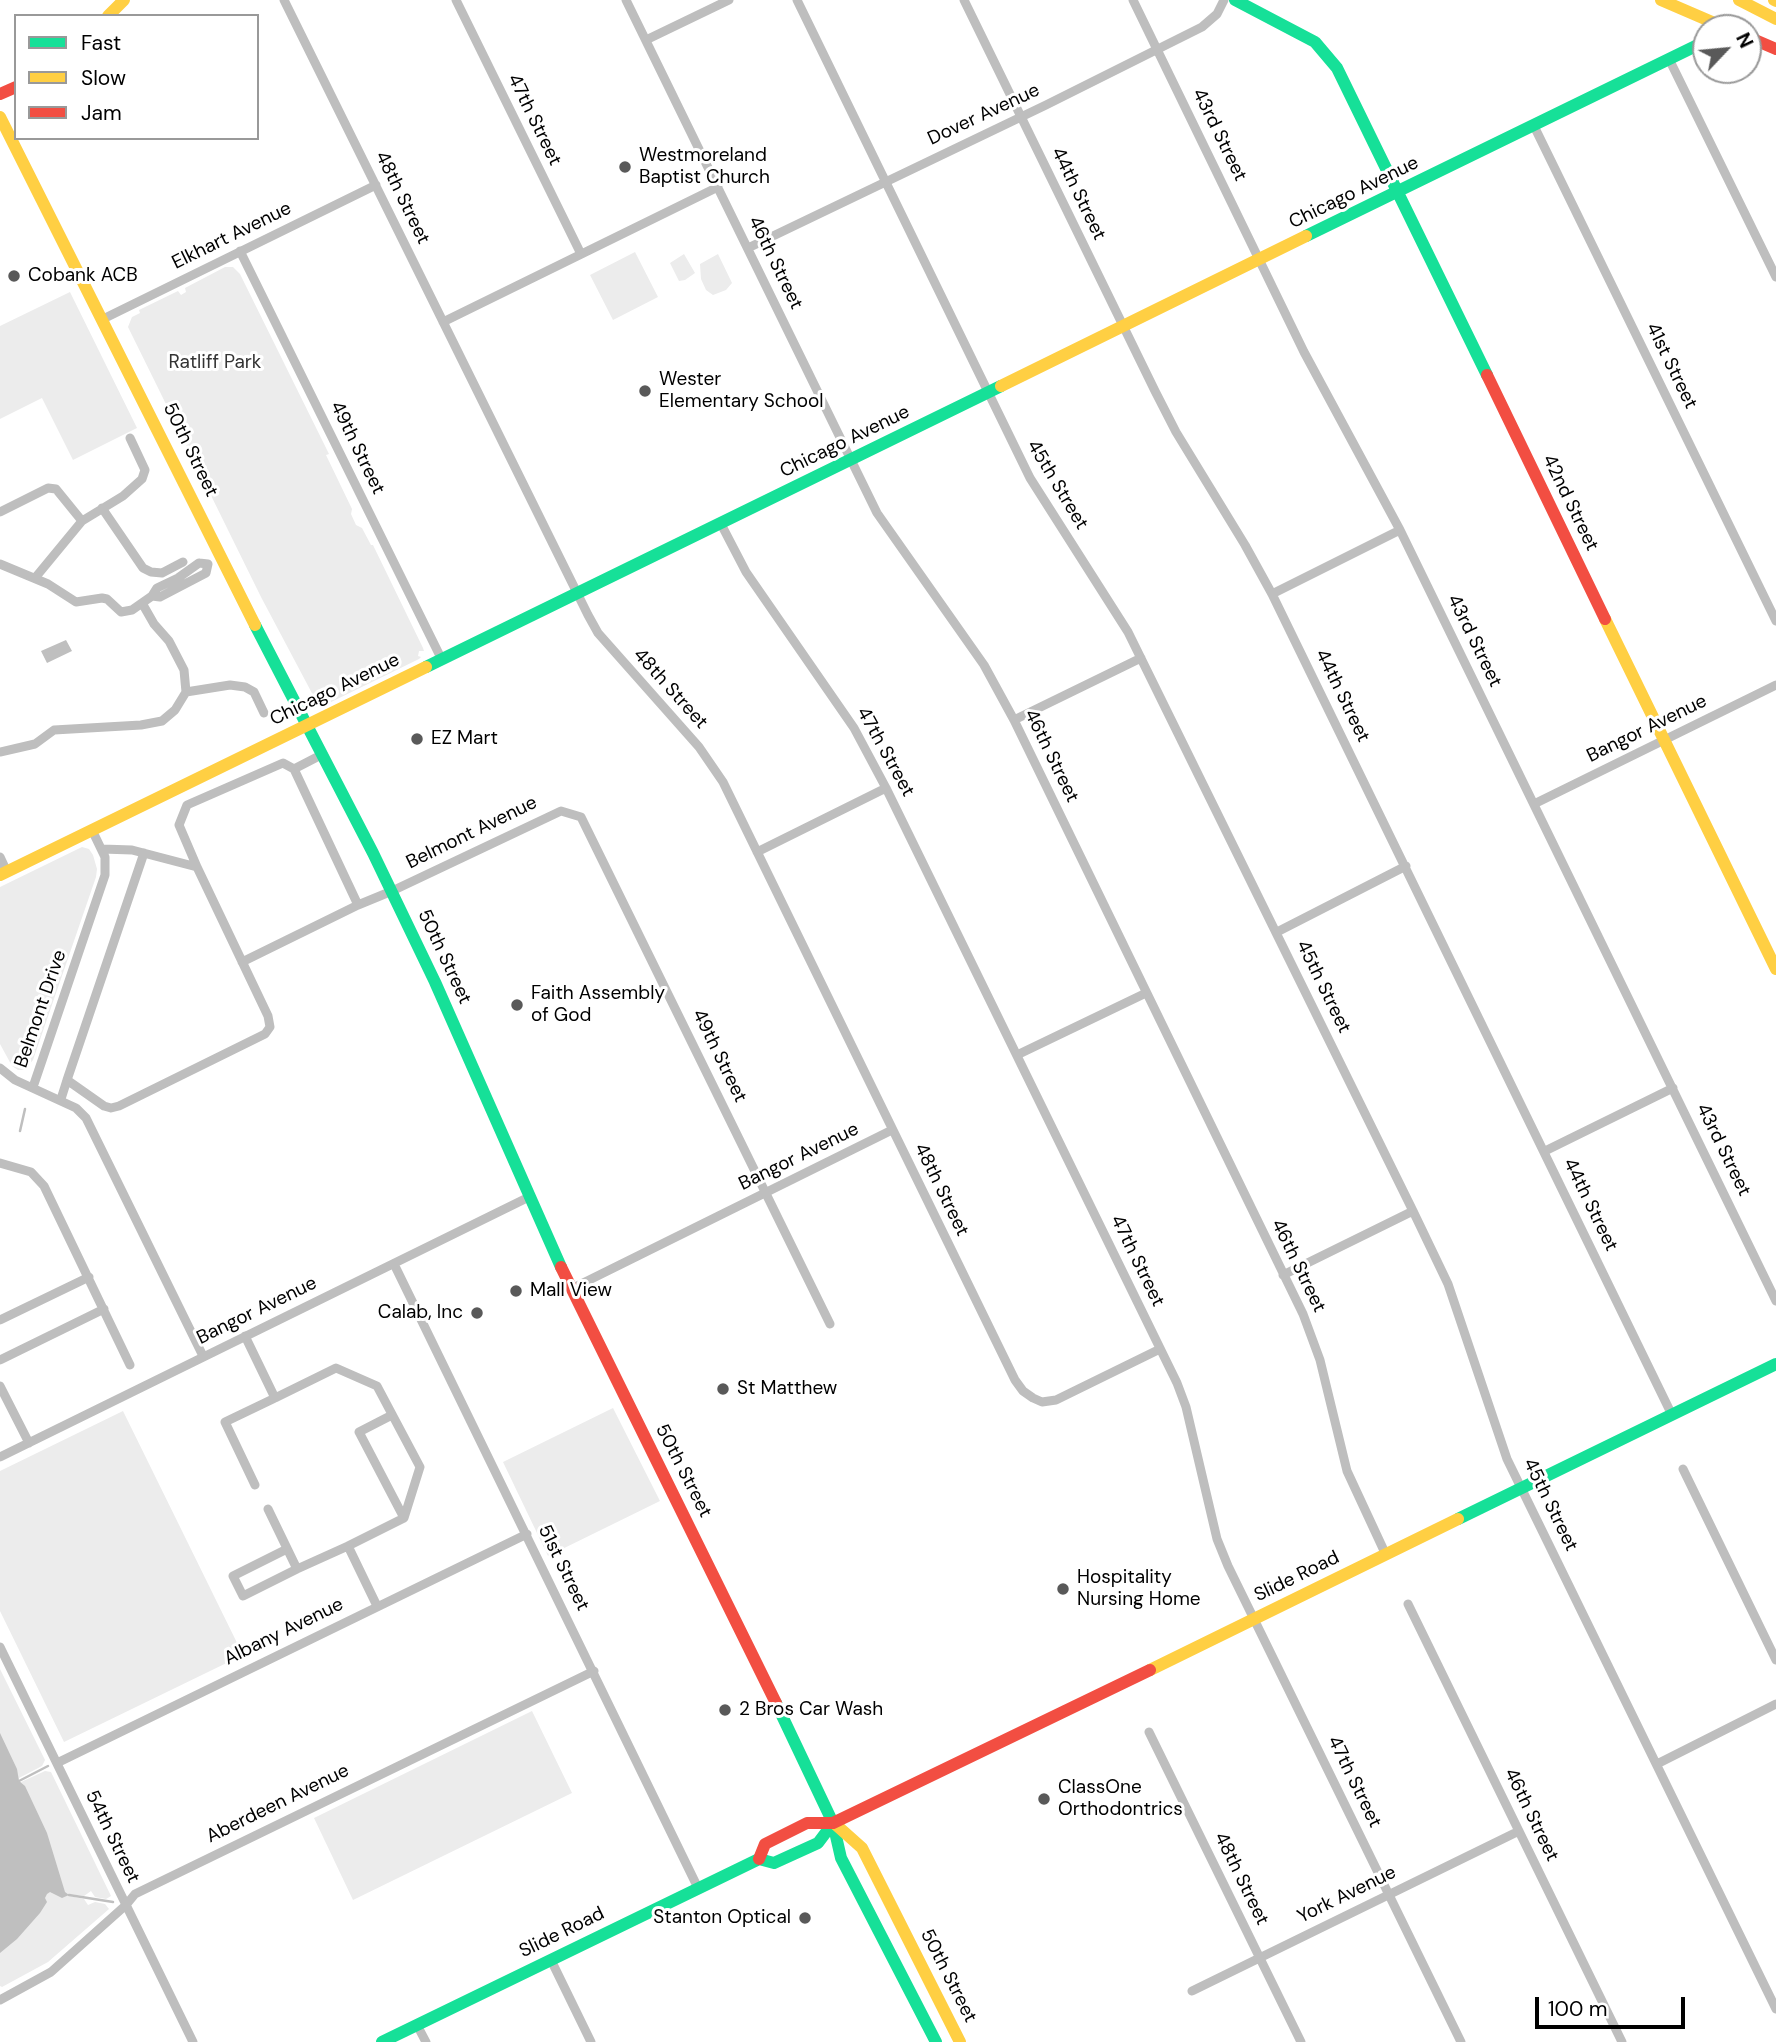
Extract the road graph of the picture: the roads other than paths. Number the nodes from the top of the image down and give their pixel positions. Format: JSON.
{"nodes":[{"id":1,"x":124,"y":0,"type":"edge"},
{"id":2,"x":284,"y":0,"type":"edge"},
{"id":3,"x":456,"y":0,"type":"edge"},
{"id":4,"x":626,"y":0,"type":"edge"},
{"id":5,"x":729,"y":0,"type":"edge"},
{"id":6,"x":797,"y":0,"type":"edge"},
{"id":7,"x":964,"y":0,"type":"edge"},
{"id":8,"x":1133,"y":0,"type":"edge"},
{"id":9,"x":1224,"y":0,"type":"edge"},
{"id":10,"x":1235,"y":0,"type":"edge"},
{"id":11,"x":1661,"y":0,"type":"edge"},
{"id":12,"x":1739,"y":0,"type":"edge"},
{"id":13,"x":110,"y":14,"type":"edge"},
{"id":14,"x":1694,"y":14,"type":"edge"},
{"id":15,"x":1776,"y":19,"type":"edge"},
{"id":16,"x":646,"y":40,"type":"junction"},
{"id":17,"x":1692,"y":48,"type":"edge"},
{"id":18,"x":1157,"y":49,"type":"junction"},
{"id":19,"x":1669,"y":60,"type":"junction"},
{"id":20,"x":0,"y":117,"type":"edge"},
{"id":21,"x":1021,"y":117,"type":"junction"},
{"id":22,"x":1534,"y":126,"type":"junction"},
{"id":23,"x":885,"y":181,"type":"junction"},
{"id":24,"x":376,"y":185,"type":"junction"},
{"id":25,"x":718,"y":187,"type":"junction"},
{"id":26,"x":1397,"y":193,"type":"junction"},
{"id":27,"x":748,"y":248,"type":"junction"},
{"id":28,"x":240,"y":251,"type":"junction"},
{"id":29,"x":581,"y":254,"type":"junction"},
{"id":30,"x":1261,"y":260,"type":"junction"},
{"id":31,"x":1776,"y":277,"type":"edge"},
{"id":32,"x":103,"y":319,"type":"junction"},
{"id":33,"x":443,"y":322,"type":"junction"},
{"id":34,"x":1124,"y":327,"type":"junction"},
{"id":35,"x":988,"y":394,"type":"junction"},
{"id":36,"x":130,"y":438,"type":"dead end"},
{"id":37,"x":850,"y":461,"type":"junction"},
{"id":38,"x":102,"y":508,"type":"junction"},
{"id":39,"x":0,"y":512,"type":"edge"},
{"id":40,"x":82,"y":521,"type":"junction"},
{"id":41,"x":721,"y":524,"type":"junction"},
{"id":42,"x":1400,"y":530,"type":"junction"},
{"id":43,"x":183,"y":562,"type":"dead end"},
{"id":44,"x":0,"y":564,"type":"edge"},
{"id":45,"x":36,"y":578,"type":"junction"},
{"id":46,"x":578,"y":593,"type":"junction"},
{"id":47,"x":1272,"y":594,"type":"junction"},
{"id":48,"x":152,"y":596,"type":"junction"},
{"id":49,"x":142,"y":603,"type":"junction"},
{"id":50,"x":1776,"y":621,"type":"edge"},
{"id":51,"x":1141,"y":658,"type":"junction"},
{"id":52,"x":442,"y":660,"type":"junction"},
{"id":53,"x":1776,"y":685,"type":"edge"},
{"id":54,"x":186,"y":692,"type":"junction"},
{"id":55,"x":264,"y":713,"type":"dead end"},
{"id":56,"x":1014,"y":720,"type":"junction"},
{"id":57,"x":308,"y":725,"type":"junction"},
{"id":58,"x":1664,"y":740,"type":"junction"},
{"id":59,"x":0,"y":752,"type":"edge"},
{"id":60,"x":323,"y":754,"type":"junction"},
{"id":61,"x":294,"y":769,"type":"junction"},
{"id":62,"x":886,"y":788,"type":"junction"},
{"id":63,"x":1534,"y":804,"type":"junction"},
{"id":64,"x":568,"y":812,"type":"joint"},
{"id":65,"x":92,"y":830,"type":"junction"},
{"id":66,"x":102,"y":849,"type":"junction"},
{"id":67,"x":757,"y":852,"type":"junction"},
{"id":68,"x":144,"y":853,"type":"junction"},
{"id":69,"x":0,"y":857,"type":"edge"},
{"id":70,"x":1406,"y":866,"type":"junction"},
{"id":71,"x":197,"y":867,"type":"junction"},
{"id":72,"x":4,"y":873,"type":"edge"},
{"id":73,"x":392,"y":891,"type":"junction"},
{"id":74,"x":358,"y":905,"type":"junction"},
{"id":75,"x":1277,"y":932,"type":"junction"},
{"id":76,"x":242,"y":962,"type":"junction"},
{"id":77,"x":1776,"y":968,"type":"edge"},
{"id":78,"x":1146,"y":993,"type":"junction"},
{"id":79,"x":1017,"y":1055,"type":"junction"},
{"id":80,"x":0,"y":1068,"type":"edge"},
{"id":81,"x":68,"y":1080,"type":"junction"},
{"id":82,"x":33,"y":1087,"type":"junction"},
{"id":83,"x":1673,"y":1088,"type":"junction"},
{"id":84,"x":61,"y":1099,"type":"junction"},
{"id":85,"x":892,"y":1130,"type":"junction"},
{"id":86,"x":1545,"y":1151,"type":"junction"},
{"id":87,"x":0,"y":1163,"type":"edge"},
{"id":88,"x":766,"y":1192,"type":"junction"},
{"id":89,"x":530,"y":1197,"type":"junction"},
{"id":90,"x":1413,"y":1211,"type":"junction"},
{"id":91,"x":394,"y":1264,"type":"junction"},
{"id":92,"x":1283,"y":1275,"type":"junction"},
{"id":93,"x":89,"y":1277,"type":"junction"},
{"id":94,"x":570,"y":1289,"type":"junction"},
{"id":95,"x":1776,"y":1301,"type":"edge"},
{"id":96,"x":104,"y":1309,"type":"junction"},
{"id":97,"x":0,"y":1320,"type":"edge"},
{"id":98,"x":830,"y":1324,"type":"dead end"},
{"id":99,"x":245,"y":1336,"type":"junction"},
{"id":100,"x":1160,"y":1349,"type":"junction"},
{"id":101,"x":203,"y":1356,"type":"junction"},
{"id":102,"x":0,"y":1360,"type":"edge"},
{"id":103,"x":1776,"y":1364,"type":"edge"},
{"id":104,"x":130,"y":1365,"type":"dead end"},
{"id":105,"x":0,"y":1386,"type":"edge"},
{"id":106,"x":275,"y":1398,"type":"junction"},
{"id":107,"x":392,"y":1415,"type":"junction"},
{"id":108,"x":1672,"y":1415,"type":"junction"},
{"id":109,"x":29,"y":1443,"type":"junction"},
{"id":110,"x":0,"y":1457,"type":"edge"},
{"id":111,"x":1683,"y":1469,"type":"dead end"},
{"id":112,"x":255,"y":1485,"type":"dead end"},
{"id":113,"x":1522,"y":1489,"type":"junction"},
{"id":114,"x":268,"y":1509,"type":"dead end"},
{"id":115,"x":404,"y":1518,"type":"junction"},
{"id":116,"x":527,"y":1534,"type":"junction"},
{"id":117,"x":348,"y":1546,"type":"junction"},
{"id":118,"x":287,"y":1549,"type":"junction"},
{"id":119,"x":1386,"y":1555,"type":"junction"},
{"id":120,"x":297,"y":1569,"type":"junction"},
{"id":121,"x":1408,"y":1604,"type":"dead end"},
{"id":122,"x":377,"y":1606,"type":"junction"},
{"id":123,"x":1255,"y":1619,"type":"junction"},
{"id":124,"x":0,"y":1647,"type":"edge"},
{"id":125,"x":1776,"y":1660,"type":"edge"},
{"id":126,"x":594,"y":1671,"type":"junction"},
{"id":127,"x":1776,"y":1704,"type":"edge"},
{"id":128,"x":1149,"y":1732,"type":"dead end"},
{"id":129,"x":57,"y":1763,"type":"junction"},
{"id":130,"x":1657,"y":1764,"type":"junction"},
{"id":131,"x":833,"y":1823,"type":"junction"},
{"id":132,"x":1519,"y":1831,"type":"junction"},
{"id":133,"x":759,"y":1859,"type":"junction"},
{"id":134,"x":698,"y":1888,"type":"junction"},
{"id":135,"x":1389,"y":1894,"type":"junction"},
{"id":136,"x":126,"y":1905,"type":"junction"},
{"id":137,"x":1259,"y":1958,"type":"junction"},
{"id":138,"x":551,"y":1960,"type":"junction"},
{"id":139,"x":1192,"y":1991,"type":"dead end"},
{"id":140,"x":0,"y":2000,"type":"edge"},
{"id":141,"x":1776,"y":2009,"type":"edge"},
{"id":142,"x":418,"y":2025,"type":"junction"},
{"id":143,"x":193,"y":2042,"type":"edge"},
{"id":144,"x":382,"y":2042,"type":"edge"},
{"id":145,"x":426,"y":2042,"type":"edge"},
{"id":146,"x":591,"y":2042,"type":"edge"},
{"id":147,"x":936,"y":2042,"type":"edge"},
{"id":148,"x":960,"y":2042,"type":"edge"},
{"id":149,"x":1301,"y":2042,"type":"edge"},
{"id":150,"x":1461,"y":2042,"type":"edge"},
{"id":151,"x":1622,"y":2042,"type":"edge"}],
"edges":[{"from":1,"to":13,"type":"main road"},
{"from":2,"to":24,"type":"street","name":"48th Street"},
{"from":3,"to":29,"type":"street","name":"47th Street"},
{"from":4,"to":16,"type":"street","name":"46th Street"},
{"from":5,"to":16,"type":"street"},
{"from":6,"to":23,"type":"street","name":"45th Street"},
{"from":7,"to":21,"type":"street","name":"44th Street"},
{"from":8,"to":18,"type":"street","name":"43rd Street"},
{"from":9,"to":18,"type":"street","name":"Dover Avenue"},
{"from":10,"to":26,"type":"main road","name":"42nd Street"},
{"from":11,"to":14,"type":"main road"},
{"from":12,"to":15,"type":"main road"},
{"from":16,"to":25,"type":"street","name":"46th Street"},
{"from":17,"to":19,"type":"main road","name":"Chicago Avenue"},
{"from":18,"to":21,"type":"street","name":"Dover Avenue"},
{"from":18,"to":30,"type":"street","name":"43rd Street"},
{"from":19,"to":22,"type":"main road","name":"Chicago Avenue"},
{"from":19,"to":31,"type":"street"},
{"from":20,"to":32,"type":"main road","name":"50th Street"},
{"from":21,"to":23,"type":"street","name":"Dover Avenue"},
{"from":21,"to":34,"type":"street","name":"44th Street"},
{"from":22,"to":26,"type":"main road","name":"Chicago Avenue"},
{"from":22,"to":50,"type":"street","name":"41st Street"},
{"from":23,"to":27,"type":"street","name":"Dover Avenue"},
{"from":23,"to":35,"type":"street","name":"45th Street"},
{"from":24,"to":28,"type":"street","name":"Elkhart Avenue"},
{"from":24,"to":33,"type":"street","name":"48th Street"},
{"from":25,"to":27,"type":"street","name":"46th Street"},
{"from":25,"to":29,"type":"street"},
{"from":26,"to":30,"type":"main road","name":"Chicago Avenue"},
{"from":26,"to":58,"type":"main road","name":"42nd Street"},
{"from":27,"to":37,"type":"street","name":"46th Street"},
{"from":28,"to":32,"type":"street","name":"Elkhart Avenue"},
{"from":28,"to":52,"type":"street","name":"49th Street"},
{"from":29,"to":33,"type":"street"},
{"from":30,"to":34,"type":"main road","name":"Chicago Avenue"},
{"from":30,"to":42,"type":"street","name":"43rd Street"},
{"from":32,"to":57,"type":"main road","name":"50th Street"},
{"from":33,"to":46,"type":"street","name":"48th Street"},
{"from":34,"to":35,"type":"main road","name":"Chicago Avenue"},
{"from":34,"to":47,"type":"street","name":"44th Street"},
{"from":35,"to":37,"type":"main road","name":"Chicago Avenue"},
{"from":35,"to":51,"type":"street","name":"45th Street"},
{"from":36,"to":38,"type":"street"},
{"from":37,"to":41,"type":"main road","name":"Chicago Avenue"},
{"from":37,"to":56,"type":"street","name":"46th Street"},
{"from":38,"to":40,"type":"street"},
{"from":38,"to":43,"type":"street"},
{"from":39,"to":40,"type":"street"},
{"from":40,"to":45,"type":"street"},
{"from":41,"to":46,"type":"main road","name":"Chicago Avenue"},
{"from":41,"to":62,"type":"street","name":"47th Street"},
{"from":42,"to":47,"type":"street"},
{"from":42,"to":63,"type":"street","name":"43rd Street"},
{"from":44,"to":45,"type":"street"},
{"from":45,"to":49,"type":"street"},
{"from":46,"to":52,"type":"main road","name":"Chicago Avenue"},
{"from":46,"to":67,"type":"street","name":"48th Street"},
{"from":47,"to":70,"type":"street","name":"44th Street"},
{"from":48,"to":48,"type":"street"},
{"from":48,"to":49,"type":"street"},
{"from":49,"to":54,"type":"street"},
{"from":51,"to":56,"type":"street"},
{"from":51,"to":75,"type":"street","name":"45th Street"},
{"from":52,"to":57,"type":"main road","name":"Chicago Avenue"},
{"from":53,"to":58,"type":"street","name":"Bangor Avenue"},
{"from":54,"to":55,"type":"street"},
{"from":54,"to":59,"type":"street"},
{"from":56,"to":78,"type":"street","name":"46th Street"},
{"from":57,"to":60,"type":"main road","name":"50th Street"},
{"from":57,"to":65,"type":"main road","name":"Chicago Avenue"},
{"from":58,"to":63,"type":"street","name":"Bangor Avenue"},
{"from":58,"to":77,"type":"main road","name":"42nd Street"},
{"from":60,"to":61,"type":"street"},
{"from":60,"to":73,"type":"main road","name":"50th Street"},
{"from":61,"to":71,"type":"street"},
{"from":61,"to":74,"type":"street"},
{"from":62,"to":67,"type":"street"},
{"from":62,"to":79,"type":"street","name":"47th Street"},
{"from":63,"to":83,"type":"street","name":"43rd Street"},
{"from":64,"to":73,"type":"street","name":"Belmont Avenue"},
{"from":64,"to":88,"type":"street","name":"49th Street"},
{"from":65,"to":66,"type":"street","name":"Belmont Drive"},
{"from":65,"to":72,"type":"main road","name":"Chicago Avenue"},
{"from":66,"to":68,"type":"street"},
{"from":66,"to":82,"type":"street","name":"Belmont Drive"},
{"from":67,"to":85,"type":"street","name":"48th Street"},
{"from":68,"to":71,"type":"street"},
{"from":68,"to":81,"type":"street"},
{"from":69,"to":72,"type":"street"},
{"from":70,"to":75,"type":"street"},
{"from":70,"to":86,"type":"street","name":"44th Street"},
{"from":71,"to":76,"type":"street"},
{"from":73,"to":74,"type":"street","name":"Belmont Avenue"},
{"from":73,"to":89,"type":"main road","name":"50th Street"},
{"from":74,"to":76,"type":"street","name":"Belmont Avenue"},
{"from":75,"to":90,"type":"street","name":"45th Street"},
{"from":76,"to":81,"type":"street"},
{"from":78,"to":79,"type":"street"},
{"from":78,"to":92,"type":"street","name":"46th Street"},
{"from":79,"to":100,"type":"street","name":"47th Street"},
{"from":80,"to":82,"type":"street"},
{"from":81,"to":84,"type":"street"},
{"from":82,"to":84,"type":"street","name":"Belmont Drive"},
{"from":83,"to":86,"type":"street"},
{"from":83,"to":95,"type":"street","name":"43rd Street"},
{"from":84,"to":101,"type":"street","name":"Belmont Drive"},
{"from":85,"to":88,"type":"street","name":"Bangor Avenue"},
{"from":85,"to":100,"type":"street","name":"48th Street"},
{"from":86,"to":108,"type":"street","name":"44th Street"},
{"from":87,"to":93,"type":"street"},
{"from":88,"to":94,"type":"street","name":"Bangor Avenue"},
{"from":88,"to":98,"type":"street","name":"49th Street"},
{"from":89,"to":91,"type":"street","name":"Bangor Avenue"},
{"from":89,"to":94,"type":"main road","name":"50th Street"},
{"from":90,"to":92,"type":"street"},
{"from":90,"to":113,"type":"street","name":"45th Street"},
{"from":91,"to":99,"type":"street","name":"Bangor Avenue"},
{"from":91,"to":116,"type":"street","name":"51st Street"},
{"from":92,"to":119,"type":"street","name":"46th Street"},
{"from":93,"to":96,"type":"street"},
{"from":93,"to":97,"type":"street"},
{"from":94,"to":131,"type":"main road","name":"50th Street"},
{"from":96,"to":102,"type":"street"},
{"from":96,"to":104,"type":"street"},
{"from":99,"to":101,"type":"street","name":"Bangor Avenue"},
{"from":99,"to":106,"type":"street"},
{"from":100,"to":123,"type":"street","name":"47th Street"},
{"from":101,"to":109,"type":"street","name":"Bangor Avenue"},
{"from":103,"to":108,"type":"main road","name":"Slide Road"},
{"from":105,"to":109,"type":"street"},
{"from":106,"to":107,"type":"street"},
{"from":106,"to":112,"type":"street"},
{"from":107,"to":115,"type":"street"},
{"from":107,"to":115,"type":"street"},
{"from":108,"to":113,"type":"main road","name":"Slide Road"},
{"from":109,"to":110,"type":"street","name":"Bangor Avenue"},
{"from":111,"to":125,"type":"street"},
{"from":113,"to":119,"type":"main road","name":"Slide Road"},
{"from":113,"to":130,"type":"street","name":"45th Street"},
{"from":114,"to":118,"type":"street"},
{"from":115,"to":117,"type":"street"},
{"from":116,"to":122,"type":"street","name":"Albany Avenue"},
{"from":116,"to":126,"type":"street","name":"51st Street"},
{"from":117,"to":120,"type":"street"},
{"from":117,"to":122,"type":"street"},
{"from":118,"to":120,"type":"street"},
{"from":118,"to":120,"type":"street"},
{"from":119,"to":123,"type":"main road","name":"Slide Road"},
{"from":121,"to":132,"type":"street","name":"46th Street"},
{"from":122,"to":129,"type":"street","name":"Albany Avenue"},
{"from":123,"to":131,"type":"main road","name":"Slide Road"},
{"from":123,"to":135,"type":"street","name":"47th Street"},
{"from":124,"to":129,"type":"street","name":"54th Street"},
{"from":126,"to":134,"type":"street","name":"51st Street"},
{"from":126,"to":136,"type":"street","name":"Aberdeen Avenue"},
{"from":127,"to":130,"type":"street"},
{"from":128,"to":137,"type":"street","name":"48th Street"},
{"from":129,"to":136,"type":"street","name":"54th Street"},
{"from":130,"to":141,"type":"street","name":"45th Street"},
{"from":131,"to":133,"type":"main road","name":"Slide Road"},
{"from":131,"to":133,"type":"main road","name":"Slide Road"},
{"from":131,"to":147,"type":"main road","name":"50th Street"},
{"from":131,"to":148,"type":"main road","name":"50th Street"},
{"from":132,"to":135,"type":"street","name":"York Avenue"},
{"from":132,"to":151,"type":"street","name":"46th Street"},
{"from":133,"to":134,"type":"main road","name":"Slide Road"},
{"from":134,"to":138,"type":"main road","name":"Slide Road"},
{"from":135,"to":137,"type":"street","name":"York Avenue"},
{"from":135,"to":150,"type":"street","name":"47th Street"},
{"from":136,"to":140,"type":"street","name":"Aberdeen Avenue"},
{"from":136,"to":143,"type":"street","name":"54th Street"},
{"from":137,"to":139,"type":"street","name":"York Avenue"},
{"from":137,"to":149,"type":"street","name":"48th Street"},
{"from":138,"to":142,"type":"main road","name":"Slide Road"},
{"from":138,"to":146,"type":"street"},
{"from":142,"to":144,"type":"main road","name":"Slide Road"},
{"from":142,"to":145,"type":"street"}]}
